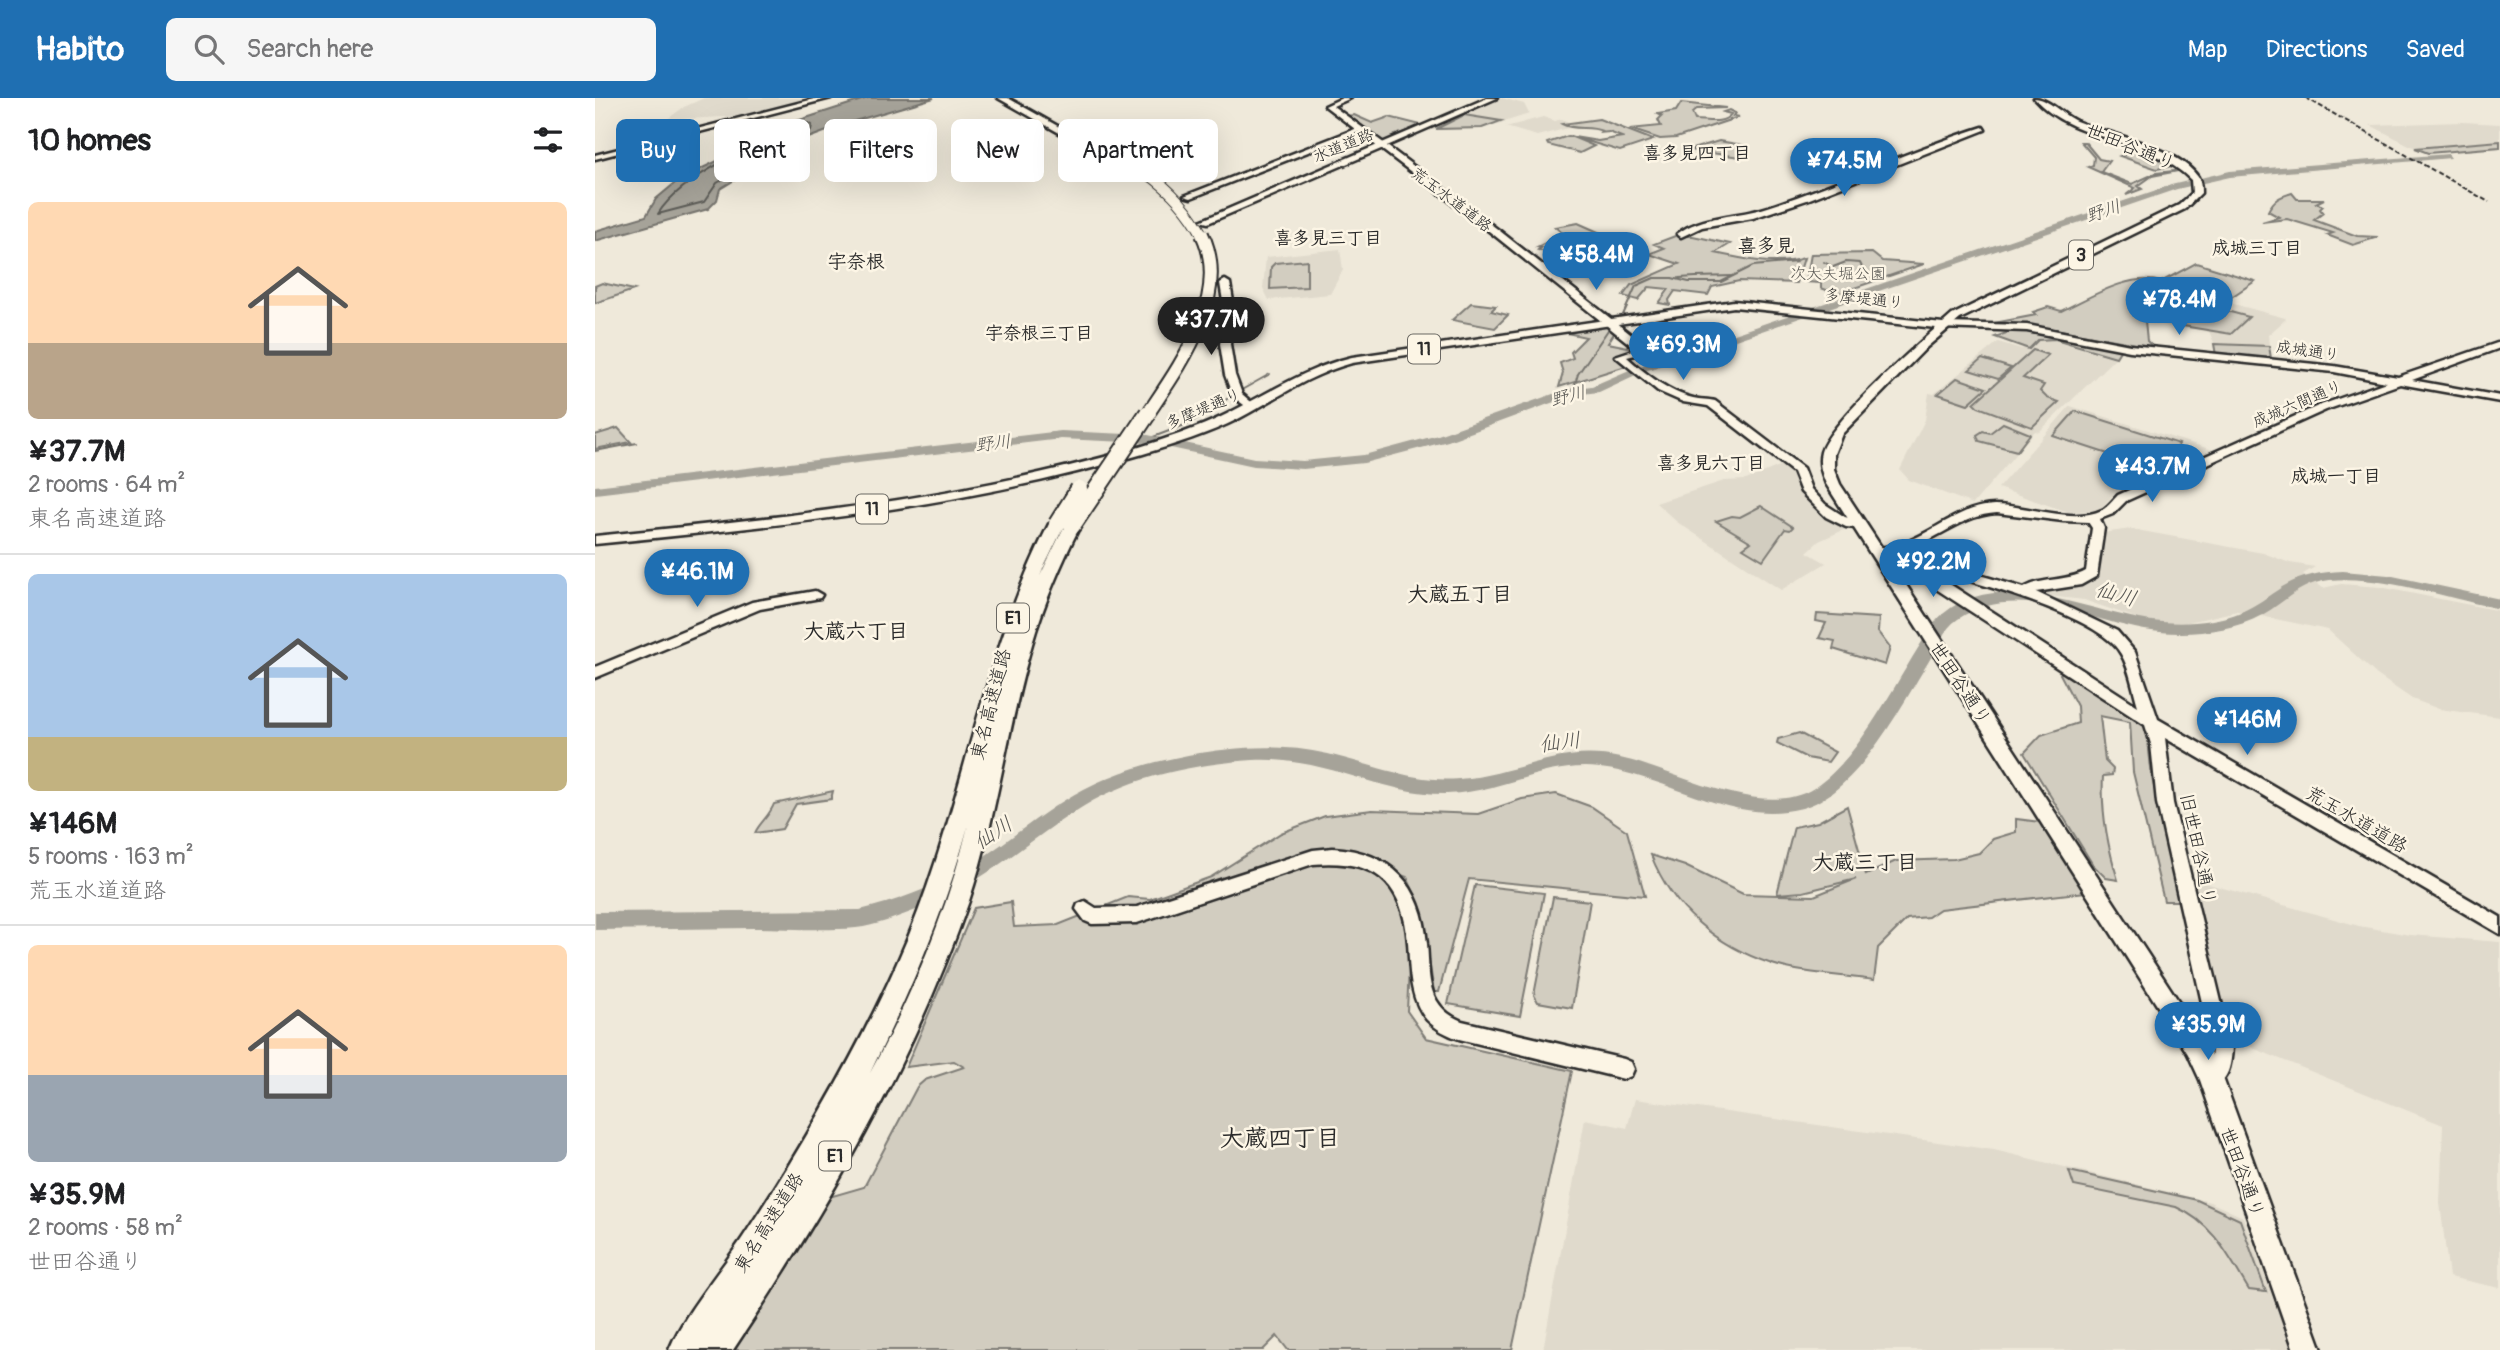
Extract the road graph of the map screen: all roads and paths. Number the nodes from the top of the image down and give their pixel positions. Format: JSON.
{"nodes":[{"id":1,"x":827,"y":98,"type":"edge"},
{"id":2,"x":1002,"y":98,"type":"edge"},
{"id":3,"x":1014,"y":98,"type":"edge"},
{"id":4,"x":1348,"y":98,"type":"edge"},
{"id":5,"x":1493,"y":98,"type":"edge"},
{"id":6,"x":2038,"y":98,"type":"edge"},
{"id":7,"x":1983,"y":129,"type":"dead end"},
{"id":8,"x":1361,"y":130,"type":"junction"},
{"id":9,"x":1382,"y":146,"type":"junction"},
{"id":10,"x":595,"y":157,"type":"edge"},
{"id":11,"x":1188,"y":196,"type":"dead end"},
{"id":12,"x":1205,"y":221,"type":"dead end"},
{"id":13,"x":1497,"y":233,"type":"joint"},
{"id":14,"x":1681,"y":234,"type":"dead end"},
{"id":15,"x":1225,"y":283,"type":"dead end"},
{"id":16,"x":1608,"y":322,"type":"junction"},
{"id":17,"x":1944,"y":326,"type":"junction"},
{"id":18,"x":2500,"y":345,"type":"edge"},
{"id":19,"x":2406,"y":380,"type":"junction"},
{"id":20,"x":2500,"y":399,"type":"edge"},
{"id":21,"x":1251,"y":407,"type":"junction"},
{"id":22,"x":2092,"y":517,"type":"junction"},
{"id":23,"x":1065,"y":525,"type":"junction"},
{"id":24,"x":1860,"y":526,"type":"junction"},
{"id":25,"x":595,"y":540,"type":"edge"},
{"id":26,"x":1882,"y":551,"type":"junction"},
{"id":27,"x":2030,"y":594,"type":"junction"},
{"id":28,"x":815,"y":595,"type":"dead end"},
{"id":29,"x":595,"y":673,"type":"edge"},
{"id":30,"x":2154,"y":724,"type":"junction"},
{"id":31,"x":1085,"y":909,"type":"dead end"},
{"id":32,"x":2500,"y":926,"type":"edge"},
{"id":33,"x":925,"y":954,"type":"junction"},
{"id":34,"x":2187,"y":1033,"type":"junction"},
{"id":35,"x":2219,"y":1034,"type":"junction"},
{"id":36,"x":1624,"y":1069,"type":"dead end"},
{"id":37,"x":2211,"y":1078,"type":"junction"},
{"id":38,"x":684,"y":1350,"type":"edge"},
{"id":39,"x":715,"y":1350,"type":"edge"},
{"id":40,"x":2308,"y":1350,"type":"edge"}],
"edges":[{"from":1,"to":10,"type":"main road"},
{"from":2,"to":23,"type":"highway","name":"東名高速道路","number":"E1","bridge":true},
{"from":3,"to":23,"type":"highway","name":"東名高速道路","number":"E1","bridge":true},
{"from":4,"to":8,"type":"street","name":"荒玉水道道路"},
{"from":5,"to":9,"type":"main road","name":"水道道路"},
{"from":6,"to":17,"type":"main road","name":"世田谷通り","number":"3"},
{"from":7,"to":14,"type":"street"},
{"from":8,"to":9,"type":"street","name":"荒玉水道道路"},
{"from":8,"to":11,"type":"street"},
{"from":9,"to":12,"type":"main road","name":"水道道路"},
{"from":9,"to":13,"type":"main road","name":"荒玉水道道路"},
{"from":13,"to":16,"type":"street","name":"荒玉水道道路"},
{"from":15,"to":21,"type":"street"},
{"from":16,"to":17,"type":"main road","name":"多摩堤通り","number":"11"},
{"from":16,"to":21,"type":"main road","name":"多摩堤通り","number":"11"},
{"from":16,"to":24,"type":"street","name":"荒玉水道道路"},
{"from":17,"to":19,"type":"street","name":"成城通り"},
{"from":17,"to":24,"type":"main road","name":"世田谷通り","number":"3"},
{"from":18,"to":19,"type":"street","name":"成城六間通り"},
{"from":19,"to":20,"type":"street","name":"成城通り"},
{"from":19,"to":22,"type":"street","name":"成城六間通り"},
{"from":21,"to":25,"type":"main road","name":"多摩堤通り","number":"11"},
{"from":22,"to":26,"type":"street"},
{"from":22,"to":27,"type":"street"},
{"from":23,"to":33,"type":"highway","name":"東名高速道路","number":"E1"},
{"from":24,"to":26,"type":"main road","name":"世田谷通り","number":"3"},
{"from":26,"to":27,"type":"street"},
{"from":26,"to":30,"type":"street","name":"荒玉水道道路"},
{"from":26,"to":34,"type":"main road","name":"世田谷通り","number":"3"},
{"from":27,"to":30,"type":"street","name":"旧世田谷通り"},
{"from":28,"to":29,"type":"street"},
{"from":30,"to":32,"type":"street","name":"荒玉水道道路"},
{"from":30,"to":35,"type":"street","name":"旧世田谷通り"},
{"from":31,"to":36,"type":"street"},
{"from":33,"to":38,"type":"highway","name":"東名高速道路","number":"E1"},
{"from":33,"to":39,"type":"highway","name":"東名高速道路","number":"E1"},
{"from":34,"to":35,"type":"street"},
{"from":34,"to":37,"type":"main road","name":"世田谷通り","number":"3"},
{"from":35,"to":37,"type":"street","name":"旧世田谷通り"},
{"from":37,"to":40,"type":"main road","name":"世田谷通り","number":"3"}]}
